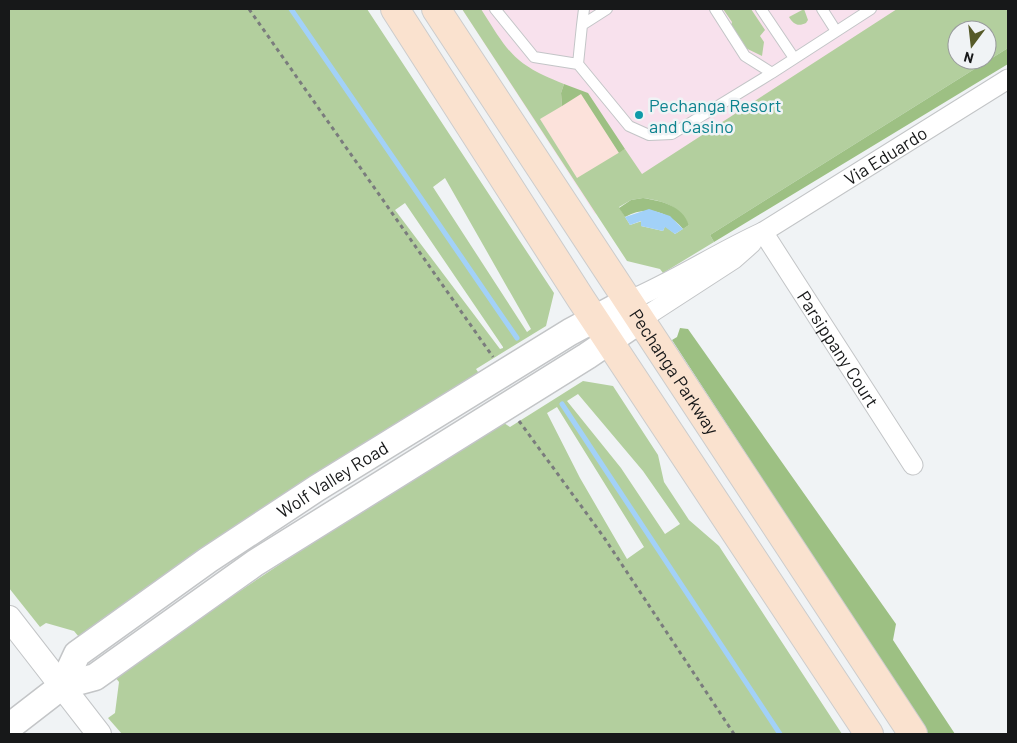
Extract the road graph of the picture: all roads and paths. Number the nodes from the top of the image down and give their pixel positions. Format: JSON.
{"nodes":[{"id":1,"x":249,"y":9,"type":"edge"},
{"id":2,"x":395,"y":9,"type":"edge"},
{"id":3,"x":436,"y":9,"type":"edge"},
{"id":4,"x":495,"y":9,"type":"edge"},
{"id":5,"x":584,"y":9,"type":"edge"},
{"id":6,"x":607,"y":9,"type":"edge"},
{"id":7,"x":715,"y":9,"type":"edge"},
{"id":8,"x":761,"y":9,"type":"edge"},
{"id":9,"x":822,"y":9,"type":"edge"},
{"id":10,"x":871,"y":9,"type":"edge"},
{"id":11,"x":582,"y":25,"type":"junction"},
{"id":12,"x":836,"y":31,"type":"junction"},
{"id":13,"x":794,"y":58,"type":"junction"},
{"id":14,"x":578,"y":64,"type":"junction"},
{"id":15,"x":772,"y":73,"type":"junction"},
{"id":16,"x":1008,"y":79,"type":"edge"},
{"id":17,"x":763,"y":232,"type":"junction"},
{"id":18,"x":634,"y":311,"type":"junction"},
{"id":19,"x":602,"y":329,"type":"junction"},
{"id":20,"x":504,"y":374,"type":"junction"},
{"id":21,"x":508,"y":405,"type":"junction"},
{"id":22,"x":408,"y":432,"type":"junction"},
{"id":23,"x":913,"y":465,"type":"dead end"},
{"id":24,"x":318,"y":488,"type":"junction"},
{"id":25,"x":346,"y":504,"type":"junction"},
{"id":26,"x":255,"y":563,"type":"junction"},
{"id":27,"x":9,"y":618,"type":"edge"},
{"id":28,"x":62,"y":686,"type":"junction"},
{"id":29,"x":9,"y":727,"type":"edge"},
{"id":30,"x":98,"y":734,"type":"edge"},
{"id":31,"x":734,"y":734,"type":"edge"},
{"id":32,"x":869,"y":734,"type":"edge"},
{"id":33,"x":913,"y":734,"type":"edge"}],
"edges":[{"from":1,"to":20,"type":"path"},
{"from":2,"to":19,"type":"main road"},
{"from":3,"to":18,"type":"main road","name":"Pechanga Parkway"},
{"from":4,"to":14,"type":"lane"},
{"from":5,"to":11,"type":"lane"},
{"from":6,"to":11,"type":"lane"},
{"from":7,"to":15,"type":"lane"},
{"from":8,"to":13,"type":"lane"},
{"from":9,"to":12,"type":"lane"},
{"from":10,"to":12,"type":"lane"},
{"from":11,"to":14,"type":"lane"},
{"from":12,"to":13,"type":"lane"},
{"from":13,"to":15,"type":"lane"},
{"from":14,"to":15,"type":"lane"},
{"from":16,"to":17,"type":"street","name":"Via Eduardo"},
{"from":17,"to":18,"type":"street","name":"Via Eduardo"},
{"from":17,"to":23,"type":"street","name":"Parsippany Court"},
{"from":18,"to":19,"type":"main road","name":"Wolf Valley Road"},
{"from":18,"to":33,"type":"main road","name":"Pechanga Parkway"},
{"from":19,"to":20,"type":"main road","name":"Wolf Valley Road"},
{"from":19,"to":21,"type":"main road","name":"Wolf Valley Road"},
{"from":19,"to":32,"type":"main road"},
{"from":20,"to":22,"type":"main road","name":"Wolf Valley Road"},
{"from":21,"to":25,"type":"main road","name":"Wolf Valley Road"},
{"from":21,"to":31,"type":"path"},
{"from":22,"to":24,"type":"main road","name":"Wolf Valley Road"},
{"from":22,"to":25,"type":"main road"},
{"from":24,"to":26,"type":"main road"},
{"from":24,"to":28,"type":"main road","name":"Wolf Valley Road"},
{"from":25,"to":26,"type":"main road","name":"Wolf Valley Road"},
{"from":26,"to":28,"type":"main road","name":"Wolf Valley Road"},
{"from":27,"to":28,"type":"street"},
{"from":28,"to":29,"type":"main road","name":"Wolf Valley Road"},
{"from":28,"to":30,"type":"street"}]}
